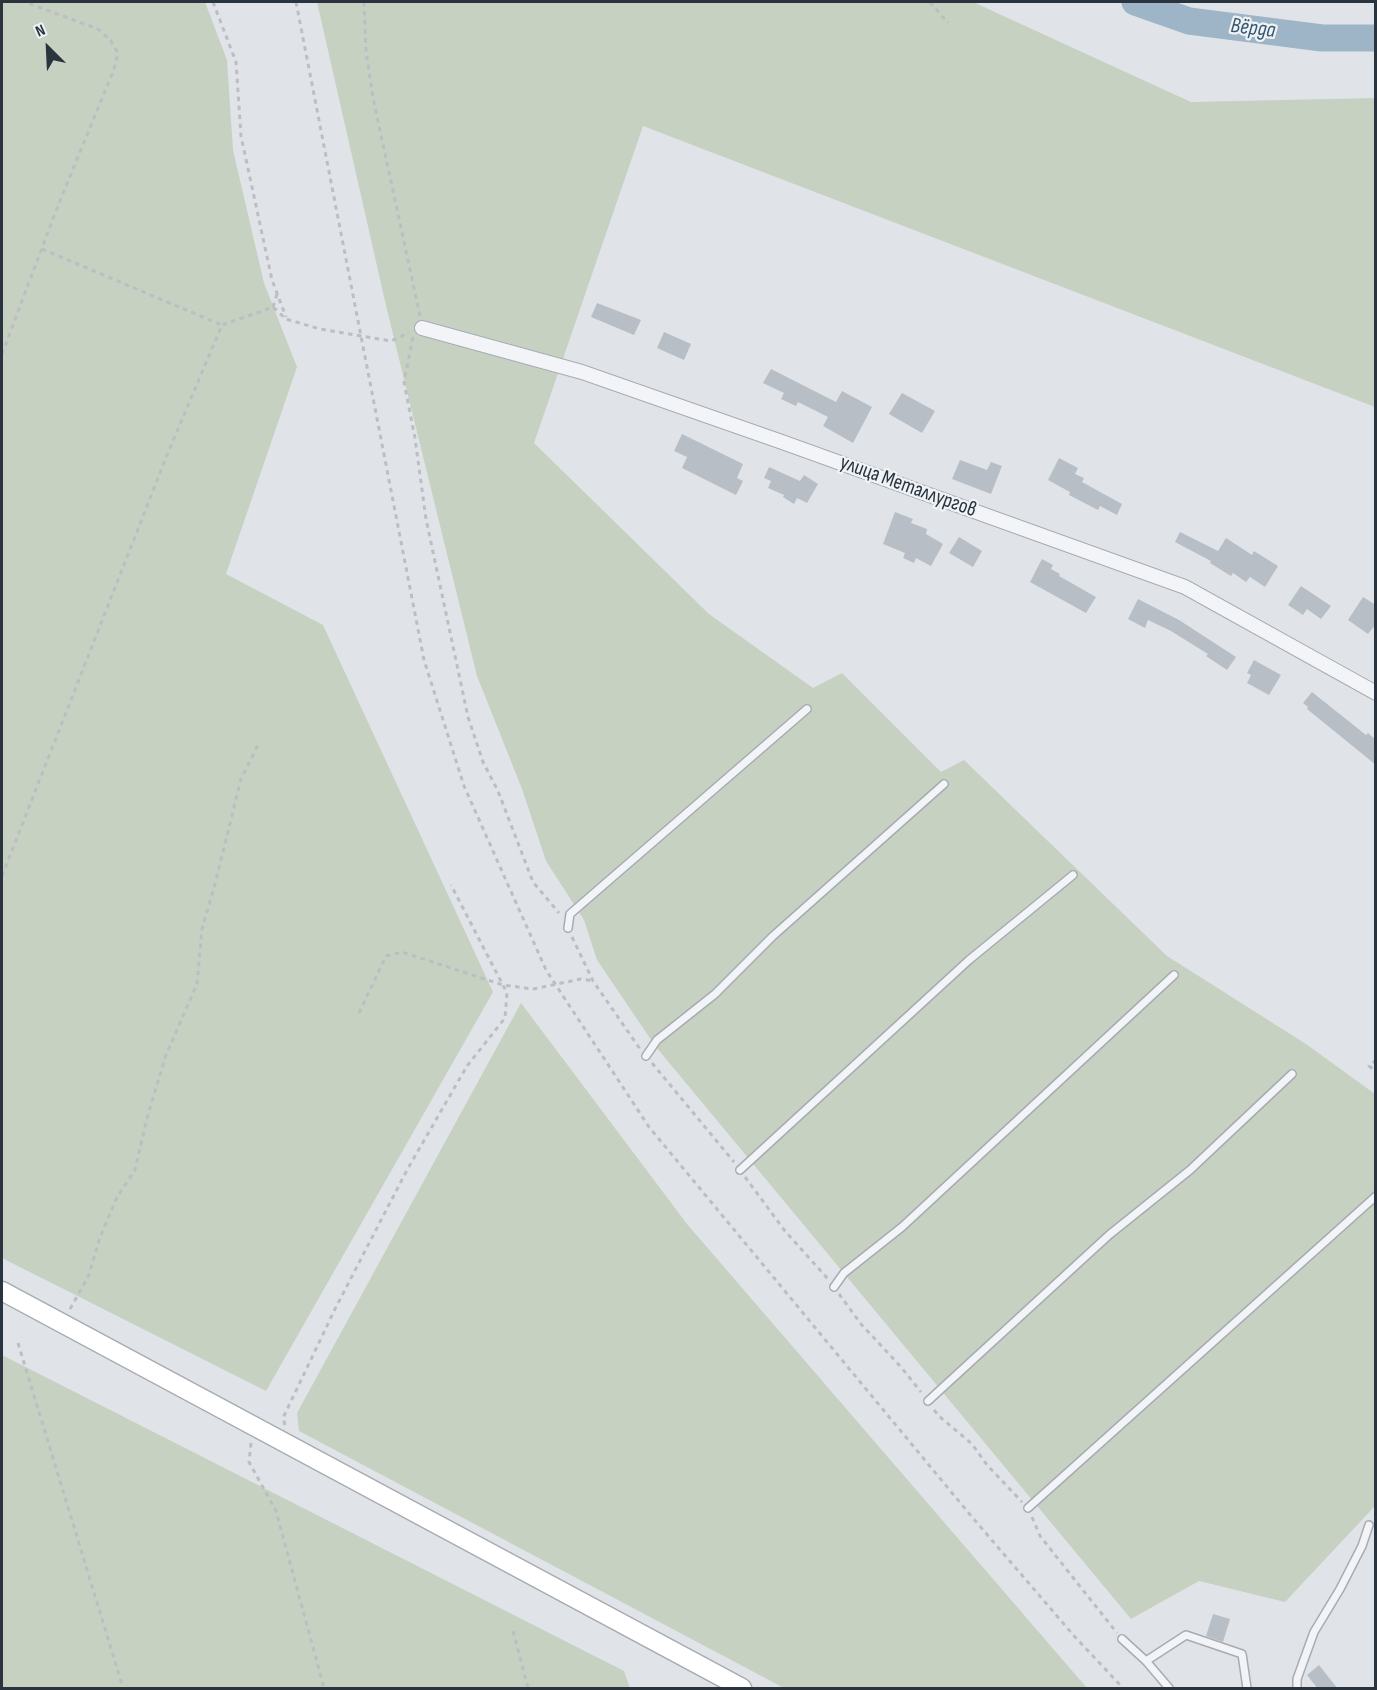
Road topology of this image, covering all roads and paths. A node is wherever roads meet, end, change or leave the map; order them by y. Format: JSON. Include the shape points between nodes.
{"nodes":[{"id":1,"x":25,"y":2,"type":"edge"},
{"id":2,"x":213,"y":2,"type":"edge"},
{"id":3,"x":930,"y":2,"type":"edge"},
{"id":4,"x":948,"y":23,"type":"dead end"},
{"id":5,"x":42,"y":249,"type":"junction"},
{"id":6,"x":278,"y":294,"type":"junction"},
{"id":7,"x":273,"y":307,"type":"junction"},
{"id":8,"x":286,"y":319,"type":"junction"},
{"id":9,"x":222,"y":325,"type":"junction"},
{"id":10,"x":422,"y":328,"type":"joint"},
{"id":11,"x":2,"y":354,"type":"edge"},
{"id":12,"x":1376,"y":693,"type":"edge"},
{"id":13,"x":807,"y":709,"type":"dead end"},
{"id":14,"x":258,"y":745,"type":"dead end"},
{"id":15,"x":944,"y":784,"type":"dead end"},
{"id":16,"x":1073,"y":875,"type":"dead end"},
{"id":17,"x":2,"y":876,"type":"edge"},
{"id":18,"x":451,"y":885,"type":"dead end"},
{"id":19,"x":568,"y":928,"type":"dead end"},
{"id":20,"x":1174,"y":975,"type":"dead end"},
{"id":21,"x":593,"y":981,"type":"dead end"},
{"id":22,"x":503,"y":985,"type":"junction"},
{"id":23,"x":359,"y":1013,"type":"dead end"},
{"id":24,"x":646,"y":1056,"type":"dead end"},
{"id":25,"x":1376,"y":1060,"type":"edge"},
{"id":26,"x":1376,"y":1071,"type":"edge"},
{"id":27,"x":1292,"y":1074,"type":"dead end"},
{"id":28,"x":740,"y":1170,"type":"dead end"},
{"id":29,"x":1376,"y":1196,"type":"edge"},
{"id":30,"x":834,"y":1287,"type":"dead end"},
{"id":31,"x":2,"y":1291,"type":"edge"},
{"id":32,"x":62,"y":1324,"type":"junction"},
{"id":33,"x":18,"y":1343,"type":"dead end"},
{"id":34,"x":928,"y":1401,"type":"dead end"},
{"id":35,"x":253,"y":1426,"type":"junction"},
{"id":36,"x":288,"y":1445,"type":"junction"},
{"id":37,"x":1028,"y":1508,"type":"dead end"},
{"id":38,"x":1369,"y":1525,"type":"dead end"},
{"id":39,"x":513,"y":1631,"type":"dead end"},
{"id":40,"x":1122,"y":1639,"type":"dead end"},
{"id":41,"x":1146,"y":1661,"type":"junction"},
{"id":42,"x":123,"y":1689,"type":"edge"},
{"id":43,"x":324,"y":1689,"type":"edge"},
{"id":44,"x":528,"y":1689,"type":"edge"},
{"id":45,"x":742,"y":1689,"type":"edge"},
{"id":46,"x":1170,"y":1689,"type":"edge"},
{"id":47,"x":1247,"y":1689,"type":"edge"},
{"id":48,"x":1297,"y":1689,"type":"edge"}],
"edges":[{"from":1,"to":5,"type":"path","via":[[98,29],[118,53]]},
{"from":2,"to":6,"type":"path","via":[[236,62],[241,136],[260,231]]},
{"from":3,"to":4,"type":"path"},
{"from":5,"to":9,"type":"path"},
{"from":5,"to":11,"type":"path"},
{"from":6,"to":7,"type":"path"},
{"from":6,"to":8,"type":"path"},
{"from":7,"to":8,"type":"path"},
{"from":7,"to":9,"type":"path"},
{"from":8,"to":10,"type":"path","via":[[320,329],[391,340]]},
{"from":9,"to":17,"type":"path","via":[[167,454]]},
{"from":10,"to":12,"type":"street","name":"улица Металлургов","via":[[593,376],[1185,586]]},
{"from":13,"to":19,"type":"lane","via":[[570,914]]},
{"from":14,"to":32,"type":"path","via":[[241,779],[202,930],[197,984],[166,1055],[135,1170],[117,1197],[89,1275]]},
{"from":15,"to":24,"type":"lane","via":[[773,936],[715,994],[657,1040]]},
{"from":16,"to":28,"type":"lane","via":[[969,960]]},
{"from":18,"to":22,"type":"path"},
{"from":20,"to":30,"type":"lane","via":[[902,1227],[844,1273]]},
{"from":21,"to":22,"type":"path","via":[[581,979],[533,989]]},
{"from":22,"to":23,"type":"path","via":[[402,952],[386,956]]},
{"from":22,"to":36,"type":"path","via":[[507,993],[505,1018],[467,1066],[407,1170],[283,1418]]},
{"from":25,"to":26,"type":"path","via":[[1369,1066]]},
{"from":27,"to":34,"type":"lane","via":[[1190,1170],[1109,1235]]},
{"from":29,"to":37,"type":"lane"},
{"from":31,"to":32,"type":"street"},
{"from":32,"to":35,"type":"street"},
{"from":33,"to":42,"type":"path"},
{"from":35,"to":36,"type":"street"},
{"from":35,"to":43,"type":"path","via":[[249,1462],[276,1511]]},
{"from":36,"to":45,"type":"street"},
{"from":38,"to":48,"type":"lane","via":[[1340,1589],[1314,1632]]},
{"from":39,"to":44,"type":"path"},
{"from":40,"to":41,"type":"lane"},
{"from":41,"to":46,"type":"lane"},
{"from":41,"to":47,"type":"lane","via":[[1186,1635],[1242,1654]]}]}
